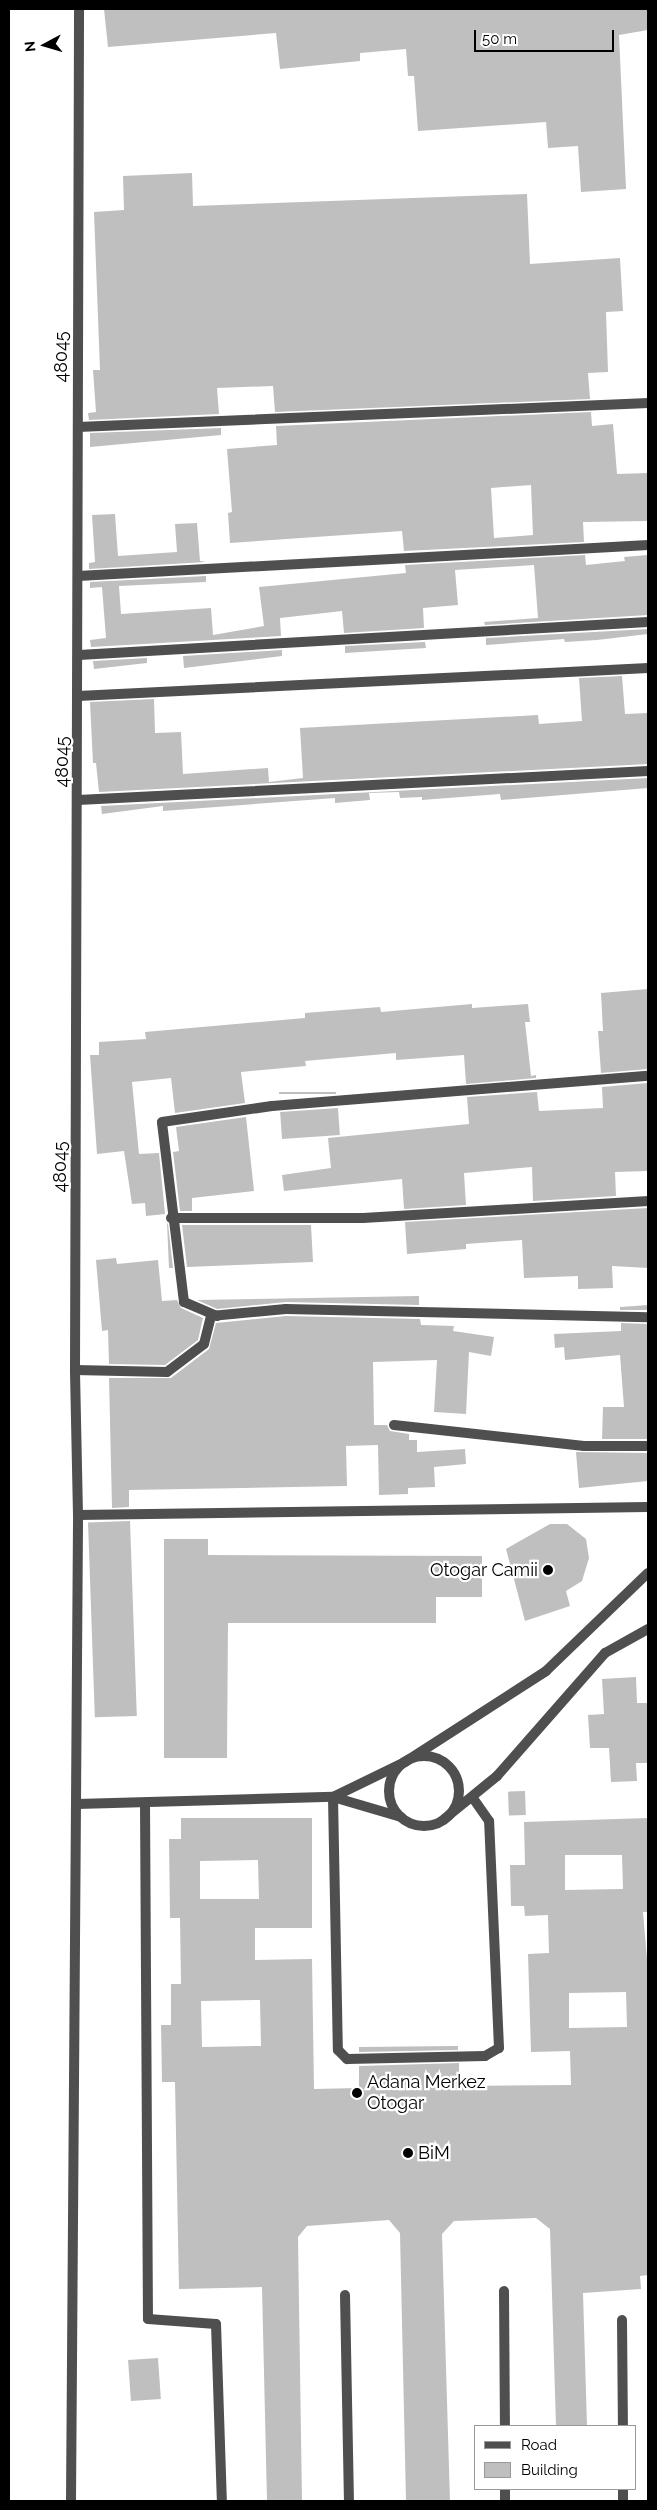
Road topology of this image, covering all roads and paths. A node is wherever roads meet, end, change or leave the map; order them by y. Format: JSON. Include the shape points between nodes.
{"nodes":[{"id":1,"x":79,"y":9,"type":"edge"},
{"id":2,"x":648,"y":403,"type":"edge"},
{"id":3,"x":78,"y":427,"type":"junction"},
{"id":4,"x":648,"y":545,"type":"edge"},
{"id":5,"x":78,"y":576,"type":"junction"},
{"id":6,"x":648,"y":622,"type":"edge"},
{"id":7,"x":78,"y":655,"type":"junction"},
{"id":8,"x":648,"y":668,"type":"edge"},
{"id":9,"x":78,"y":696,"type":"junction"},
{"id":10,"x":648,"y":770,"type":"edge"},
{"id":11,"x":78,"y":800,"type":"junction"},
{"id":12,"x":648,"y":1076,"type":"edge"},
{"id":13,"x":648,"y":1201,"type":"edge"},
{"id":14,"x":171,"y":1218,"type":"junction"},
{"id":15,"x":216,"y":1316,"type":"junction"},
{"id":16,"x":648,"y":1317,"type":"edge"},
{"id":17,"x":75,"y":1370,"type":"junction"},
{"id":18,"x":394,"y":1425,"type":"dead end"},
{"id":19,"x":648,"y":1446,"type":"edge"},
{"id":20,"x":648,"y":1507,"type":"edge"},
{"id":21,"x":78,"y":1515,"type":"junction"},
{"id":22,"x":648,"y":1573,"type":"edge"},
{"id":23,"x":648,"y":1630,"type":"edge"},
{"id":24,"x":405,"y":1762,"type":"junction"},
{"id":25,"x":333,"y":1796,"type":"junction"},
{"id":26,"x":472,"y":1797,"type":"junction"},
{"id":27,"x":145,"y":1802,"type":"junction"},
{"id":28,"x":76,"y":1804,"type":"junction"},
{"id":29,"x":401,"y":1817,"type":"junction"},
{"id":30,"x":443,"y":1820,"type":"junction"},
{"id":31,"x":504,"y":2291,"type":"dead end"},
{"id":32,"x":345,"y":2295,"type":"dead end"},
{"id":33,"x":622,"y":2320,"type":"dead end"},
{"id":34,"x":505,"y":2425,"type":"edge"},
{"id":35,"x":622,"y":2425,"type":"edge"},
{"id":36,"x":71,"y":2501,"type":"edge"},
{"id":37,"x":222,"y":2501,"type":"edge"},
{"id":38,"x":349,"y":2501,"type":"edge"}],
"edges":[{"from":1,"to":3,"type":"street","name":"48045"},
{"from":2,"to":3,"type":"street"},
{"from":3,"to":5,"type":"street","name":"48045"},
{"from":4,"to":5,"type":"street"},
{"from":5,"to":7,"type":"street","name":"48045"},
{"from":6,"to":7,"type":"street"},
{"from":7,"to":9,"type":"street","name":"48045"},
{"from":8,"to":9,"type":"street"},
{"from":9,"to":11,"type":"street","name":"48045"},
{"from":10,"to":11,"type":"street"},
{"from":11,"to":17,"type":"street","name":"48045"},
{"from":12,"to":14,"type":"street","via":[[272,1106],[162,1122]]},
{"from":13,"to":14,"type":"street","via":[[363,1218]]},
{"from":14,"to":15,"type":"street","via":[[184,1302]]},
{"from":15,"to":16,"type":"street","via":[[286,1309]]},
{"from":15,"to":17,"type":"street","via":[[211,1316],[204,1344],[167,1372]]},
{"from":17,"to":21,"type":"street","name":"48045"},
{"from":18,"to":19,"type":"street","via":[[584,1446]]},
{"from":20,"to":21,"type":"street"},
{"from":21,"to":28,"type":"street","name":"48045"},
{"from":22,"to":24,"type":"street","via":[[546,1671]]},
{"from":23,"to":26,"type":"street","via":[[605,1652],[497,1776]]},
{"from":24,"to":25,"type":"street"},
{"from":24,"to":29,"type":"street","via":[[397,1769],[389,1789],[390,1799]]},
{"from":24,"to":30,"type":"street","via":[[428,1756],[440,1760],[456,1778],[457,1801]]},
{"from":25,"to":26,"type":"street","via":[[338,2050],[347,2059],[485,2056],[498,2048],[489,1821]]},
{"from":25,"to":27,"type":"street"},
{"from":25,"to":29,"type":"street"},
{"from":26,"to":30,"type":"street"},
{"from":27,"to":28,"type":"street"},
{"from":27,"to":37,"type":"street","via":[[148,2319],[216,2324]]},
{"from":28,"to":36,"type":"street","name":"48045"},
{"from":29,"to":30,"type":"street","via":[[422,1826]]},
{"from":31,"to":34,"type":"street"},
{"from":32,"to":38,"type":"street"},
{"from":33,"to":35,"type":"street"}]}
